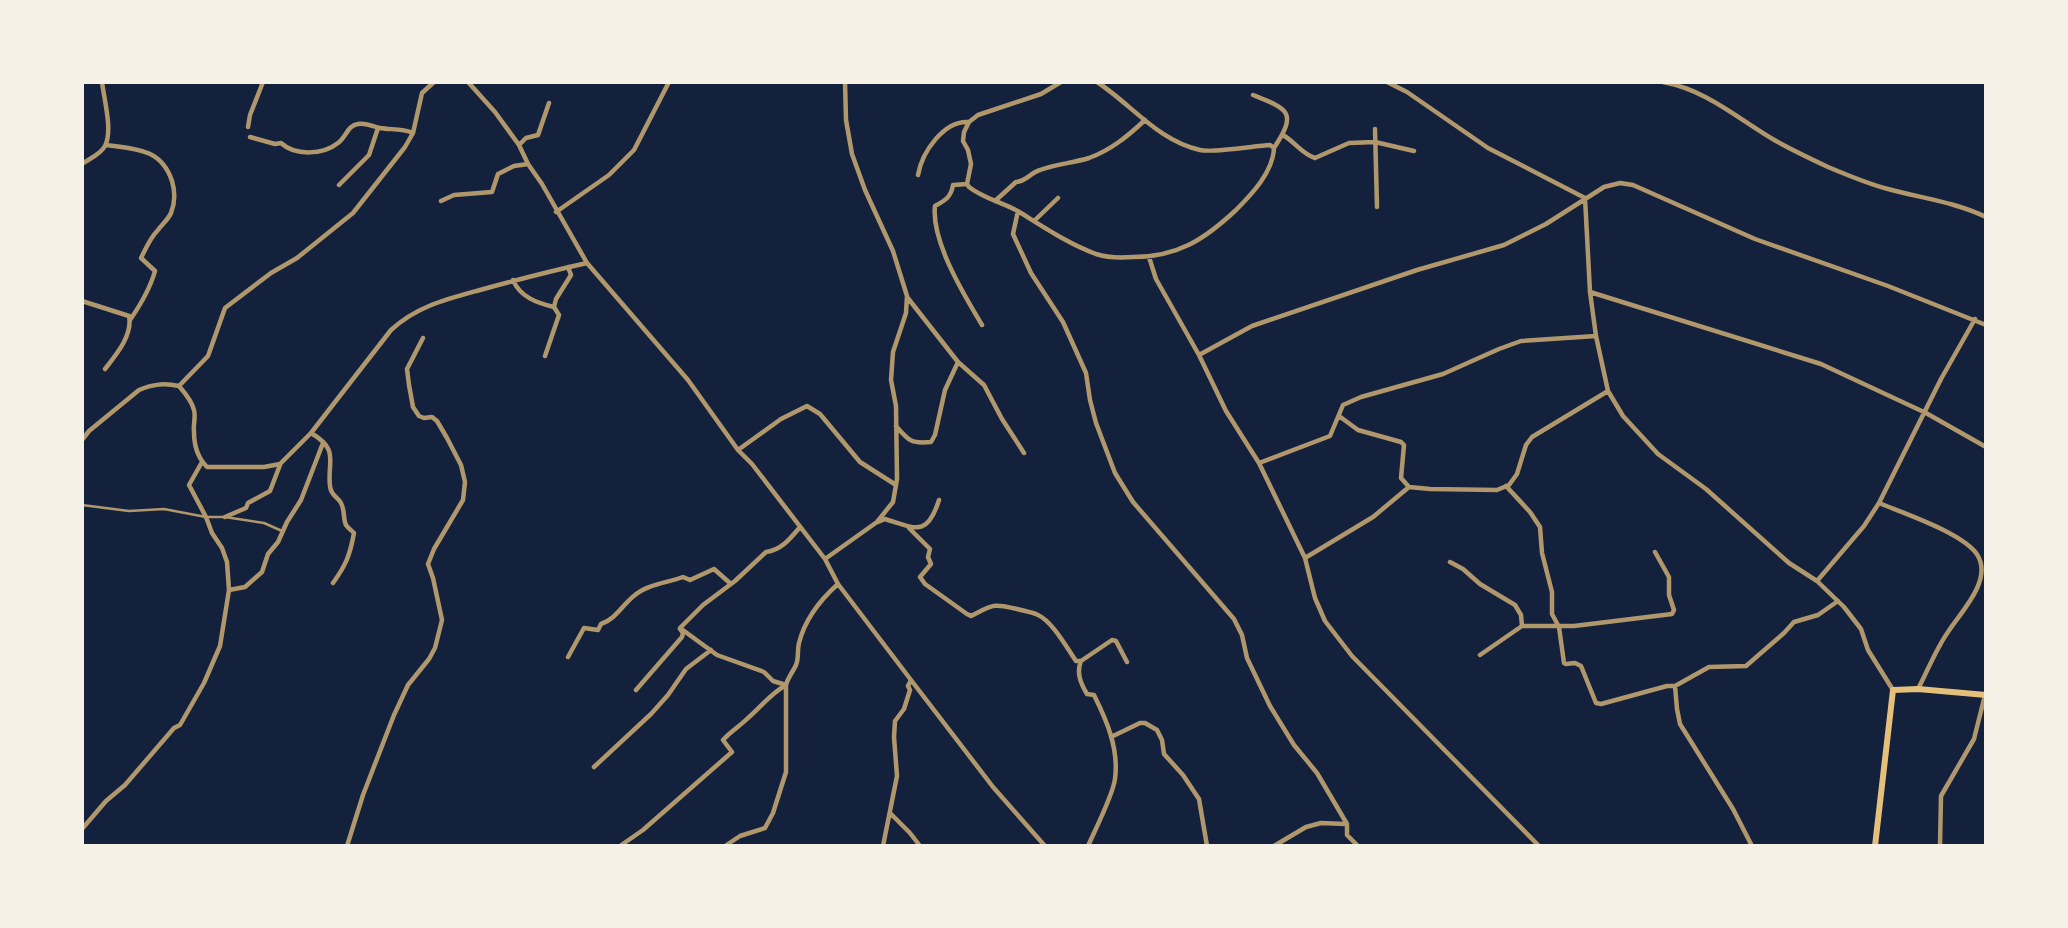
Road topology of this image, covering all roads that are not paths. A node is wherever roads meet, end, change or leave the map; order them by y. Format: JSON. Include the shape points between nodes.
{"nodes":[{"id":1,"x":102,"y":82,"type":"edge"},
{"id":2,"x":263,"y":82,"type":"edge"},
{"id":3,"x":434,"y":82,"type":"edge"},
{"id":4,"x":468,"y":82,"type":"edge"},
{"id":5,"x":669,"y":82,"type":"edge"},
{"id":6,"x":845,"y":82,"type":"edge"},
{"id":7,"x":1061,"y":82,"type":"edge"},
{"id":8,"x":1097,"y":82,"type":"edge"},
{"id":9,"x":1387,"y":82,"type":"edge"},
{"id":10,"x":1663,"y":82,"type":"edge"},
{"id":11,"x":1253,"y":95,"type":"dead end"},
{"id":12,"x":549,"y":103,"type":"dead end"},
{"id":13,"x":1144,"y":120,"type":"junction"},
{"id":14,"x":969,"y":122,"type":"junction"},
{"id":15,"x":248,"y":127,"type":"dead end"},
{"id":16,"x":378,"y":128,"type":"junction"},
{"id":17,"x":1375,"y":129,"type":"dead end"},
{"id":18,"x":412,"y":133,"type":"junction"},
{"id":19,"x":1283,"y":135,"type":"junction"},
{"id":20,"x":250,"y":137,"type":"dead end"},
{"id":21,"x":1376,"y":142,"type":"junction"},
{"id":22,"x":106,"y":145,"type":"junction"},
{"id":23,"x":519,"y":145,"type":"junction"},
{"id":24,"x":1274,"y":148,"type":"junction"},
{"id":25,"x":1414,"y":151,"type":"dead end"},
{"id":26,"x":82,"y":164,"type":"edge"},
{"id":27,"x":528,"y":164,"type":"junction"},
{"id":28,"x":918,"y":175,"type":"dead end"},
{"id":29,"x":967,"y":184,"type":"junction"},
{"id":30,"x":339,"y":185,"type":"dead end"},
{"id":31,"x":1058,"y":198,"type":"dead end"},
{"id":32,"x":1585,"y":198,"type":"junction"},
{"id":33,"x":441,"y":201,"type":"dead end"},
{"id":34,"x":995,"y":201,"type":"junction"},
{"id":35,"x":1377,"y":207,"type":"dead end"},
{"id":36,"x":1018,"y":211,"type":"junction"},
{"id":37,"x":556,"y":212,"type":"junction"},
{"id":38,"x":1986,"y":217,"type":"edge"},
{"id":39,"x":1034,"y":221,"type":"junction"},
{"id":40,"x":1149,"y":257,"type":"junction"},
{"id":41,"x":587,"y":263,"type":"junction"},
{"id":42,"x":568,"y":267,"type":"junction"},
{"id":43,"x":513,"y":279,"type":"junction"},
{"id":44,"x":1590,"y":292,"type":"junction"},
{"id":45,"x":907,"y":296,"type":"junction"},
{"id":46,"x":82,"y":301,"type":"edge"},
{"id":47,"x":554,"y":307,"type":"junction"},
{"id":48,"x":1975,"y":319,"type":"junction"},
{"id":49,"x":130,"y":320,"type":"junction"},
{"id":50,"x":982,"y":325,"type":"dead end"},
{"id":51,"x":1986,"y":325,"type":"edge"},
{"id":52,"x":1595,"y":337,"type":"junction"},
{"id":53,"x":424,"y":338,"type":"dead end"},
{"id":54,"x":1199,"y":355,"type":"junction"},
{"id":55,"x":545,"y":356,"type":"dead end"},
{"id":56,"x":958,"y":362,"type":"junction"},
{"id":57,"x":105,"y":369,"type":"dead end"},
{"id":58,"x":179,"y":386,"type":"junction"},
{"id":59,"x":1608,"y":391,"type":"junction"},
{"id":60,"x":1926,"y":412,"type":"junction"},
{"id":61,"x":1339,"y":416,"type":"junction"},
{"id":62,"x":895,"y":426,"type":"junction"},
{"id":63,"x":311,"y":433,"type":"junction"},
{"id":64,"x":82,"y":440,"type":"edge"},
{"id":65,"x":323,"y":443,"type":"junction"},
{"id":66,"x":1986,"y":447,"type":"edge"},
{"id":67,"x":738,"y":450,"type":"junction"},
{"id":68,"x":1024,"y":453,"type":"dead end"},
{"id":69,"x":202,"y":462,"type":"junction"},
{"id":70,"x":1259,"y":463,"type":"junction"},
{"id":71,"x":280,"y":464,"type":"junction"},
{"id":72,"x":895,"y":485,"type":"junction"},
{"id":73,"x":1506,"y":486,"type":"junction"},
{"id":74,"x":1409,"y":487,"type":"junction"},
{"id":75,"x":939,"y":500,"type":"dead end"},
{"id":76,"x":1880,"y":503,"type":"junction"},
{"id":77,"x":82,"y":505,"type":"edge"},
{"id":78,"x":206,"y":517,"type":"junction"},
{"id":79,"x":225,"y":517,"type":"junction"},
{"id":80,"x":877,"y":522,"type":"junction"},
{"id":81,"x":800,"y":527,"type":"junction"},
{"id":82,"x":909,"y":528,"type":"junction"},
{"id":83,"x":282,"y":531,"type":"junction"},
{"id":84,"x":1986,"y":550,"type":"edge"},
{"id":85,"x":1655,"y":552,"type":"dead end"},
{"id":86,"x":1978,"y":556,"type":"junction"},
{"id":87,"x":1305,"y":558,"type":"junction"},
{"id":88,"x":825,"y":559,"type":"junction"},
{"id":89,"x":1450,"y":562,"type":"dead end"},
{"id":90,"x":1817,"y":582,"type":"junction"},
{"id":91,"x":333,"y":583,"type":"dead end"},
{"id":92,"x":731,"y":584,"type":"junction"},
{"id":93,"x":838,"y":584,"type":"junction"},
{"id":94,"x":229,"y":590,"type":"junction"},
{"id":95,"x":1838,"y":601,"type":"junction"},
{"id":96,"x":1522,"y":626,"type":"junction"},
{"id":97,"x":1559,"y":627,"type":"junction"},
{"id":98,"x":680,"y":628,"type":"junction"},
{"id":99,"x":710,"y":649,"type":"junction"},
{"id":100,"x":1480,"y":655,"type":"dead end"},
{"id":101,"x":568,"y":657,"type":"dead end"},
{"id":102,"x":1081,"y":661,"type":"junction"},
{"id":103,"x":1127,"y":662,"type":"dead end"},
{"id":104,"x":911,"y":680,"type":"junction"},
{"id":105,"x":786,"y":685,"type":"junction"},
{"id":106,"x":1675,"y":686,"type":"junction"},
{"id":107,"x":1918,"y":689,"type":"junction"},
{"id":108,"x":636,"y":690,"type":"dead end"},
{"id":109,"x":1894,"y":691,"type":"junction"},
{"id":110,"x":1986,"y":695,"type":"edge"},
{"id":111,"x":1111,"y":737,"type":"junction"},
{"id":112,"x":594,"y":767,"type":"dead end"},
{"id":113,"x":891,"y":814,"type":"junction"},
{"id":114,"x":1347,"y":824,"type":"junction"},
{"id":115,"x":82,"y":829,"type":"edge"},
{"id":116,"x":348,"y":846,"type":"edge"},
{"id":117,"x":620,"y":846,"type":"edge"},
{"id":118,"x":724,"y":846,"type":"edge"},
{"id":119,"x":883,"y":846,"type":"edge"},
{"id":120,"x":920,"y":846,"type":"edge"},
{"id":121,"x":1045,"y":846,"type":"edge"},
{"id":122,"x":1088,"y":846,"type":"edge"},
{"id":123,"x":1207,"y":846,"type":"edge"},
{"id":124,"x":1274,"y":846,"type":"edge"},
{"id":125,"x":1358,"y":846,"type":"edge"},
{"id":126,"x":1539,"y":846,"type":"edge"},
{"id":127,"x":1752,"y":846,"type":"edge"},
{"id":128,"x":1875,"y":846,"type":"edge"},
{"id":129,"x":1940,"y":846,"type":"edge"}],
"edges":[{"from":1,"to":22,"type":"street"},
{"from":2,"to":15,"type":"street"},
{"from":3,"to":18,"type":"street","via":[[422,93]]},
{"from":4,"to":23,"type":"street"},
{"from":5,"to":37,"type":"street","via":[[634,150],[608,176]]},
{"from":6,"to":45,"type":"street","via":[[852,154]]},
{"from":7,"to":14,"type":"street"},
{"from":8,"to":13,"type":"street"},
{"from":9,"to":32,"type":"street","via":[[1488,148]]},
{"from":10,"to":38,"type":"street","via":[[1715,101],[1776,141],[1828,167]]},
{"from":11,"to":19,"type":"street","via":[[1285,111]]},
{"from":12,"to":23,"type":"street","via":[[538,135]]},
{"from":13,"to":24,"type":"street","via":[[1172,140],[1202,151]]},
{"from":13,"to":34,"type":"street","via":[[1105,151],[1036,171]]},
{"from":14,"to":28,"type":"street","via":[[958,122],[938,137]]},
{"from":14,"to":29,"type":"street","via":[[963,141],[971,164]]},
{"from":16,"to":18,"type":"street"},
{"from":16,"to":20,"type":"street","via":[[357,124],[338,143],[312,152],[295,152],[281,143]]},
{"from":16,"to":30,"type":"street","via":[[369,155]]},
{"from":17,"to":21,"type":"street"},
{"from":18,"to":58,"type":"street","via":[[353,212],[225,308],[208,356]]},
{"from":19,"to":21,"type":"street","via":[[1315,158],[1349,142]]},
{"from":19,"to":24,"type":"street"},
{"from":21,"to":25,"type":"street"},
{"from":21,"to":35,"type":"street"},
{"from":22,"to":26,"type":"street"},
{"from":22,"to":49,"type":"street","via":[[141,150],[162,160],[175,189],[172,211],[141,258],[155,271],[143,303]]},
{"from":23,"to":27,"type":"street"},
{"from":24,"to":40,"type":"street","via":[[1255,191],[1229,216],[1183,248]]},
{"from":27,"to":33,"type":"street","via":[[498,174],[492,192],[454,195]]},
{"from":27,"to":37,"type":"street"},
{"from":29,"to":34,"type":"street"},
{"from":29,"to":50,"type":"street","via":[[953,185],[947,200],[934,206],[933,217],[952,272]]},
{"from":31,"to":39,"type":"street"},
{"from":32,"to":44,"type":"street"},
{"from":32,"to":48,"type":"street","via":[[1604,187],[1633,185],[1755,239]]},
{"from":32,"to":54,"type":"street","via":[[1504,245],[1252,326]]},
{"from":34,"to":36,"type":"street"},
{"from":36,"to":39,"type":"street"},
{"from":36,"to":114,"type":"street","via":[[1013,234],[1086,373],[1096,423],[1115,472],[1133,502],[1234,619],[1270,706]]},
{"from":37,"to":41,"type":"street"},
{"from":39,"to":40,"type":"street","via":[[1105,257]]},
{"from":40,"to":54,"type":"street","via":[[1156,279]]},
{"from":41,"to":42,"type":"street"},
{"from":41,"to":67,"type":"street","via":[[688,380]]},
{"from":42,"to":43,"type":"street"},
{"from":42,"to":47,"type":"street","via":[[571,275]]},
{"from":43,"to":47,"type":"street","via":[[524,295]]},
{"from":43,"to":63,"type":"street","via":[[427,305],[402,320]]},
{"from":44,"to":52,"type":"street"},
{"from":44,"to":60,"type":"street","via":[[1821,364]]},
{"from":45,"to":56,"type":"street"},
{"from":45,"to":62,"type":"street","via":[[893,352]]},
{"from":46,"to":49,"type":"street"},
{"from":47,"to":55,"type":"street","via":[[559,315]]},
{"from":48,"to":51,"type":"street"},
{"from":48,"to":60,"type":"street"},
{"from":49,"to":57,"type":"street","via":[[128,333]]},
{"from":52,"to":59,"type":"street"},
{"from":52,"to":61,"type":"street","via":[[1521,341],[1443,374],[1361,397],[1343,405]]},
{"from":53,"to":116,"type":"street","via":[[407,369],[413,407],[419,416],[437,421],[447,438],[465,481],[463,499],[428,564],[442,620],[435,648],[408,685],[394,715]]},
{"from":54,"to":70,"type":"street","via":[[1226,411]]},
{"from":56,"to":62,"type":"street","via":[[931,442],[908,441]]},
{"from":56,"to":68,"type":"street","via":[[984,385]]},
{"from":58,"to":64,"type":"street","via":[[160,384],[139,390]]},
{"from":58,"to":69,"type":"street","via":[[193,405],[193,434]]},
{"from":59,"to":73,"type":"street","via":[[1532,438],[1517,474]]},
{"from":59,"to":90,"type":"street","via":[[1623,416],[1658,454]]},
{"from":60,"to":66,"type":"street"},
{"from":60,"to":76,"type":"street"},
{"from":61,"to":70,"type":"street","via":[[1330,436]]},
{"from":61,"to":74,"type":"street","via":[[1358,430],[1404,445],[1401,478]]},
{"from":62,"to":72,"type":"street"},
{"from":63,"to":65,"type":"street"},
{"from":63,"to":71,"type":"street"},
{"from":65,"to":83,"type":"street","via":[[301,500]]},
{"from":65,"to":91,"type":"street","via":[[332,456],[332,496],[342,504],[346,524],[354,533],[345,568]]},
{"from":67,"to":72,"type":"street","via":[[807,406],[820,414],[860,462]]},
{"from":67,"to":81,"type":"street"},
{"from":69,"to":71,"type":"street","via":[[207,467]]},
{"from":69,"to":78,"type":"street","via":[[189,485]]},
{"from":70,"to":87,"type":"street"},
{"from":71,"to":79,"type":"street","via":[[270,491]]},
{"from":72,"to":80,"type":"street","via":[[893,502]]},
{"from":73,"to":74,"type":"street","via":[[1497,490]]},
{"from":73,"to":97,"type":"street","via":[[1540,527],[1552,614]]},
{"from":74,"to":87,"type":"street","via":[[1373,517]]},
{"from":75,"to":82,"type":"street","via":[[922,527]]},
{"from":76,"to":86,"type":"street","via":[[1959,538]]},
{"from":76,"to":90,"type":"street"},
{"from":77,"to":78,"type":"lane","via":[[129,511],[164,509]]},
{"from":78,"to":79,"type":"lane"},
{"from":78,"to":94,"type":"street","via":[[227,562]]},
{"from":79,"to":83,"type":"lane"},
{"from":80,"to":82,"type":"street","via":[[885,519]]},
{"from":80,"to":88,"type":"street"},
{"from":81,"to":88,"type":"street"},
{"from":81,"to":92,"type":"street"},
{"from":82,"to":102,"type":"street","via":[[930,549],[931,564],[919,577],[925,584],[971,616],[1000,604],[1036,613],[1076,661]]},
{"from":83,"to":94,"type":"street","via":[[262,572],[245,587]]},
{"from":84,"to":86,"type":"street"},
{"from":85,"to":97,"type":"street","via":[[1669,577],[1672,614]]},
{"from":86,"to":107,"type":"street","via":[[1981,565],[1972,599],[1947,633]]},
{"from":87,"to":126,"type":"street","via":[[1325,621],[1352,656]]},
{"from":88,"to":93,"type":"street"},
{"from":89,"to":96,"type":"street","via":[[1515,605]]},
{"from":90,"to":95,"type":"street"},
{"from":92,"to":98,"type":"street"},
{"from":92,"to":101,"type":"street","via":[[714,569],[690,580],[683,577],[649,587],[635,594],[598,630],[584,628]]},
{"from":93,"to":104,"type":"street"},
{"from":93,"to":105,"type":"street","via":[[813,610]]},
{"from":94,"to":115,"type":"street","via":[[220,646],[180,725]]},
{"from":95,"to":106,"type":"street","via":[[1818,615],[1794,622],[1746,666],[1709,667]]},
{"from":95,"to":109,"type":"street","via":[[1861,629],[1868,650]]},
{"from":96,"to":97,"type":"street"},
{"from":96,"to":100,"type":"street"},
{"from":97,"to":106,"type":"street","via":[[1564,663],[1581,666],[1596,703]]},
{"from":98,"to":99,"type":"street"},
{"from":98,"to":108,"type":"street","via":[[682,637]]},
{"from":99,"to":105,"type":"street"},
{"from":99,"to":112,"type":"street"},
{"from":102,"to":103,"type":"street","via":[[1112,640]]},
{"from":102,"to":111,"type":"street","via":[[1078,668],[1083,687],[1094,695]]},
{"from":104,"to":113,"type":"street","via":[[908,699],[894,727],[897,776]]},
{"from":104,"to":121,"type":"street"},
{"from":105,"to":117,"type":"street","via":[[730,731],[723,740],[732,752],[715,769]]},
{"from":105,"to":118,"type":"street","via":[[786,772],[773,813],[765,828]]},
{"from":106,"to":127,"type":"street","via":[[1680,724]]},
{"from":107,"to":109,"type":"main road"},
{"from":107,"to":110,"type":"main road"},
{"from":109,"to":128,"type":"main road"},
{"from":110,"to":129,"type":"street","via":[[1974,739],[1941,796]]},
{"from":111,"to":122,"type":"street","via":[[1115,781]]},
{"from":111,"to":123,"type":"street","via":[[1140,723],[1157,730],[1164,754],[1199,799]]},
{"from":113,"to":119,"type":"street"},
{"from":113,"to":120,"type":"street"},
{"from":114,"to":124,"type":"street","via":[[1306,827]]},
{"from":114,"to":125,"type":"street","via":[[1347,835]]}]}
